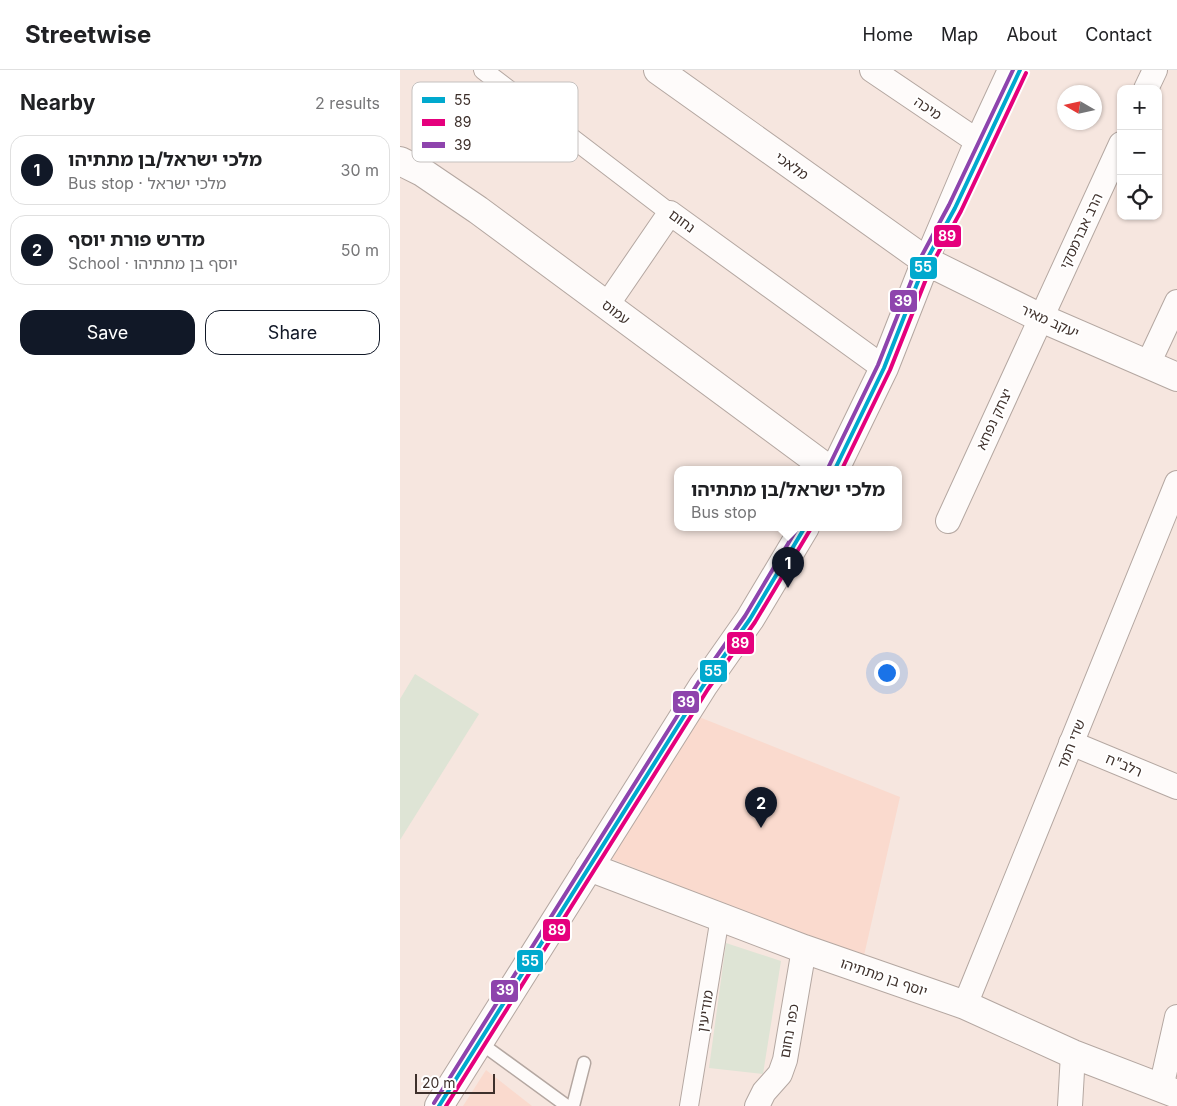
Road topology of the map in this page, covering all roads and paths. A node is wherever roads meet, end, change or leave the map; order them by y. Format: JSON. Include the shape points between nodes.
{"nodes":[{"id":1,"x":483,"y":70,"type":"edge"},
{"id":2,"x":658,"y":70,"type":"edge"},
{"id":3,"x":872,"y":70,"type":"edge"},
{"id":4,"x":1010,"y":70,"type":"edge"},
{"id":5,"x":1020,"y":70,"type":"edge"},
{"id":6,"x":1155,"y":70,"type":"edge"},
{"id":7,"x":499,"y":82,"type":"edge"},
{"id":8,"x":1148,"y":85,"type":"edge"},
{"id":9,"x":578,"y":143,"type":"edge"},
{"id":10,"x":980,"y":144,"type":"junction"},
{"id":11,"x":1117,"y":153,"type":"edge"},
{"id":12,"x":400,"y":161,"type":"edge"},
{"id":13,"x":670,"y":213,"type":"junction"},
{"id":14,"x":926,"y":261,"type":"junction"},
{"id":15,"x":1177,"y":302,"type":"edge"},
{"id":16,"x":607,"y":305,"type":"junction"},
{"id":17,"x":1041,"y":318,"type":"junction"},
{"id":18,"x":1148,"y":364,"type":"junction"},
{"id":19,"x":884,"y":368,"type":"junction"},
{"id":20,"x":1177,"y":376,"type":"edge"},
{"id":21,"x":824,"y":466,"type":"edge"},
{"id":22,"x":836,"y":466,"type":"edge"},
{"id":23,"x":1177,"y":483,"type":"edge"},
{"id":24,"x":948,"y":521,"type":"dead end"},
{"id":25,"x":803,"y":531,"type":"edge"},
{"id":26,"x":1071,"y":743,"type":"junction"},
{"id":27,"x":1177,"y":787,"type":"edge"},
{"id":28,"x":589,"y":868,"type":"junction"},
{"id":29,"x":720,"y":917,"type":"junction"},
{"id":30,"x":804,"y":949,"type":"junction"},
{"id":31,"x":965,"y":1005,"type":"junction"},
{"id":32,"x":1177,"y":1017,"type":"edge"},
{"id":33,"x":480,"y":1042,"type":"junction"},
{"id":34,"x":1073,"y":1054,"type":"junction"},
{"id":35,"x":584,"y":1063,"type":"dead end"},
{"id":36,"x":1169,"y":1091,"type":"edge"},
{"id":37,"x":439,"y":1106,"type":"edge"},
{"id":38,"x":567,"y":1106,"type":"edge"},
{"id":39,"x":572,"y":1106,"type":"edge"},
{"id":40,"x":689,"y":1106,"type":"edge"},
{"id":41,"x":757,"y":1106,"type":"edge"},
{"id":42,"x":1070,"y":1106,"type":"edge"}],
"edges":[{"from":1,"to":7,"type":"street","name":"נחום"},
{"from":2,"to":14,"type":"street","name":"מלאכי"},
{"from":3,"to":10,"type":"street","name":"מיכה"},
{"from":4,"to":10,"type":"street"},
{"from":5,"to":10,"type":"lane"},
{"from":6,"to":8,"type":"street"},
{"from":9,"to":13,"type":"street","name":"נחום"},
{"from":10,"to":14,"type":"street"},
{"from":11,"to":17,"type":"street","name":"הרב אברמסקי"},
{"from":12,"to":16,"type":"street","name":"עמוס","via":[[478,210]]},
{"from":13,"to":16,"type":"street"},
{"from":13,"to":19,"type":"street","name":"נחום"},
{"from":14,"to":17,"type":"street","name":"יעקב מאיר"},
{"from":14,"to":19,"type":"street"},
{"from":15,"to":18,"type":"street"},
{"from":16,"to":21,"type":"street","name":"עמוס"},
{"from":17,"to":18,"type":"street","name":"יעקב מאיר"},
{"from":17,"to":24,"type":"street","name":"יצחק נפחא"},
{"from":18,"to":20,"type":"street","name":"יעקב מאיר"},
{"from":19,"to":22,"type":"street"},
{"from":23,"to":26,"type":"street","name":"שדי חמד"},
{"from":25,"to":28,"type":"street","via":[[750,619],[703,686]]},
{"from":26,"to":27,"type":"street","name":"רלב\"ח"},
{"from":26,"to":31,"type":"street","name":"שדי חמד"},
{"from":28,"to":29,"type":"street","name":"יוסף בן מתתיהו"},
{"from":28,"to":33,"type":"street"},
{"from":29,"to":30,"type":"street","name":"יוסף בן מתתיהו"},
{"from":29,"to":40,"type":"street","name":"מודיעין"},
{"from":30,"to":31,"type":"street","name":"יוסף בן מתתיהו"},
{"from":30,"to":41,"type":"street","name":"כפר נחום","via":[[785,1060],[780,1074]]},
{"from":31,"to":34,"type":"street","name":"יוסף בן מתתיהו"},
{"from":32,"to":36,"type":"street"},
{"from":33,"to":37,"type":"street"},
{"from":33,"to":38,"type":"lane"},
{"from":34,"to":36,"type":"street","name":"יוסף בן מתתיהו"},
{"from":34,"to":42,"type":"street"},
{"from":35,"to":39,"type":"lane"}]}
